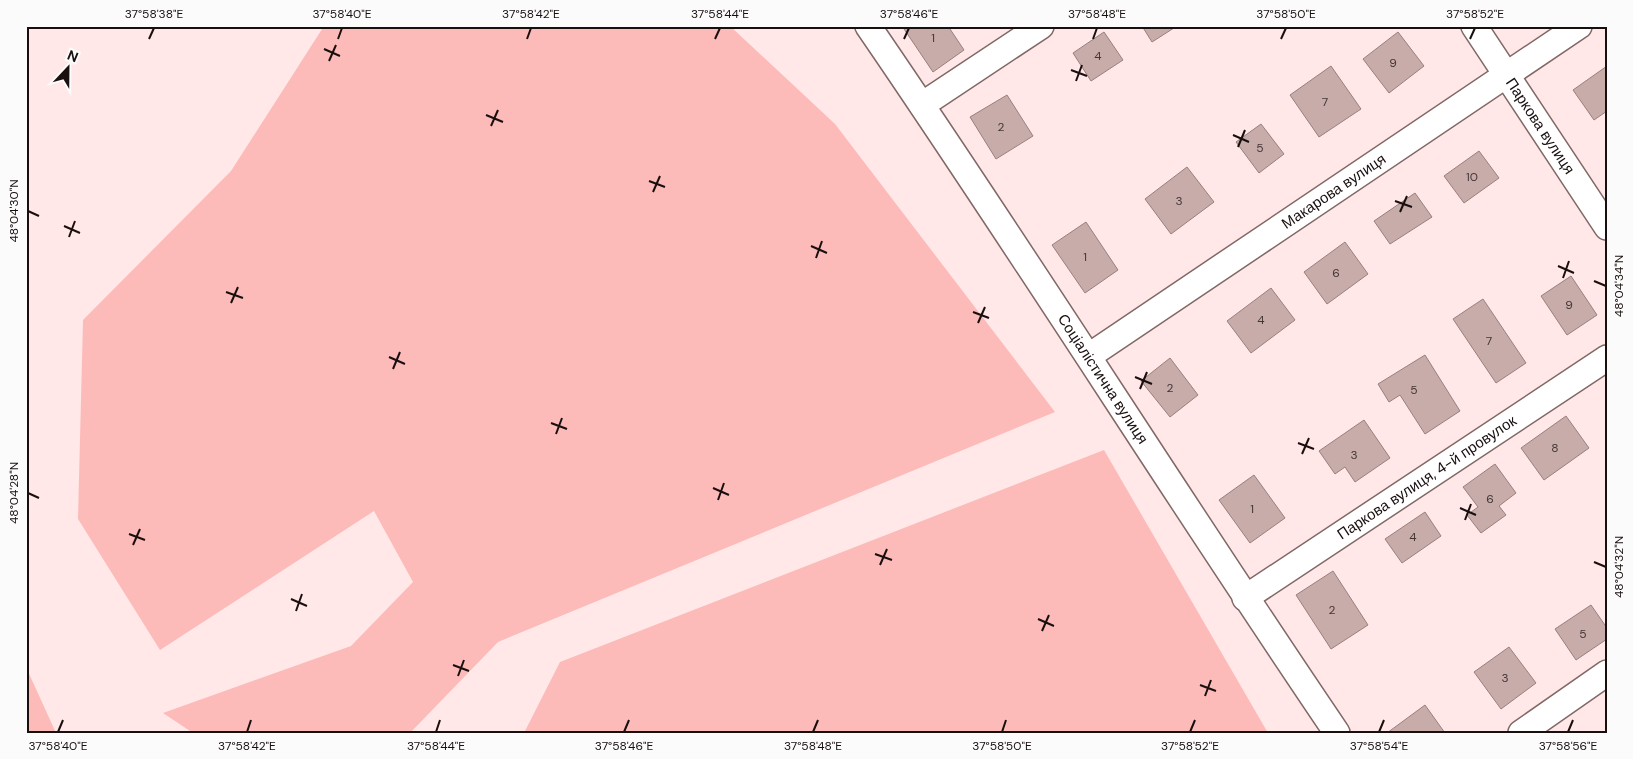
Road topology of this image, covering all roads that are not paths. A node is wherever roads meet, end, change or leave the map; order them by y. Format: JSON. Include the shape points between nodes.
{"nodes":[{"id":1,"x":868,"y":26,"type":"edge"},
{"id":2,"x":1041,"y":26,"type":"edge"},
{"id":3,"x":1474,"y":26,"type":"edge"},
{"id":4,"x":1579,"y":26,"type":"edge"},
{"id":5,"x":1506,"y":76,"type":"junction"},
{"id":6,"x":922,"y":105,"type":"junction"},
{"id":7,"x":1607,"y":226,"type":"edge"},
{"id":8,"x":1089,"y":356,"type":"junction"},
{"id":9,"x":1607,"y":358,"type":"edge"},
{"id":10,"x":1245,"y":598,"type":"junction"},
{"id":11,"x":1607,"y":673,"type":"edge"},
{"id":12,"x":1337,"y":733,"type":"edge"},
{"id":13,"x":1521,"y":733,"type":"edge"}],
"edges":[{"from":1,"to":6,"type":"street","name":"Соціалістична вулиця"},
{"from":2,"to":6,"type":"street"},
{"from":3,"to":5,"type":"street","name":"Паркова вулиця"},
{"from":4,"to":5,"type":"street","name":"Макарова вулиця"},
{"from":5,"to":7,"type":"street","name":"Паркова вулиця"},
{"from":5,"to":8,"type":"street","name":"Макарова вулиця"},
{"from":6,"to":8,"type":"street","name":"Соціалістична вулиця"},
{"from":8,"to":10,"type":"street","name":"Соціалістична вулиця"},
{"from":9,"to":10,"type":"street","name":"Паркова вулиця, 4-й провулок"},
{"from":10,"to":12,"type":"street","name":"Соціалістична вулиця"},
{"from":11,"to":13,"type":"street"}]}
